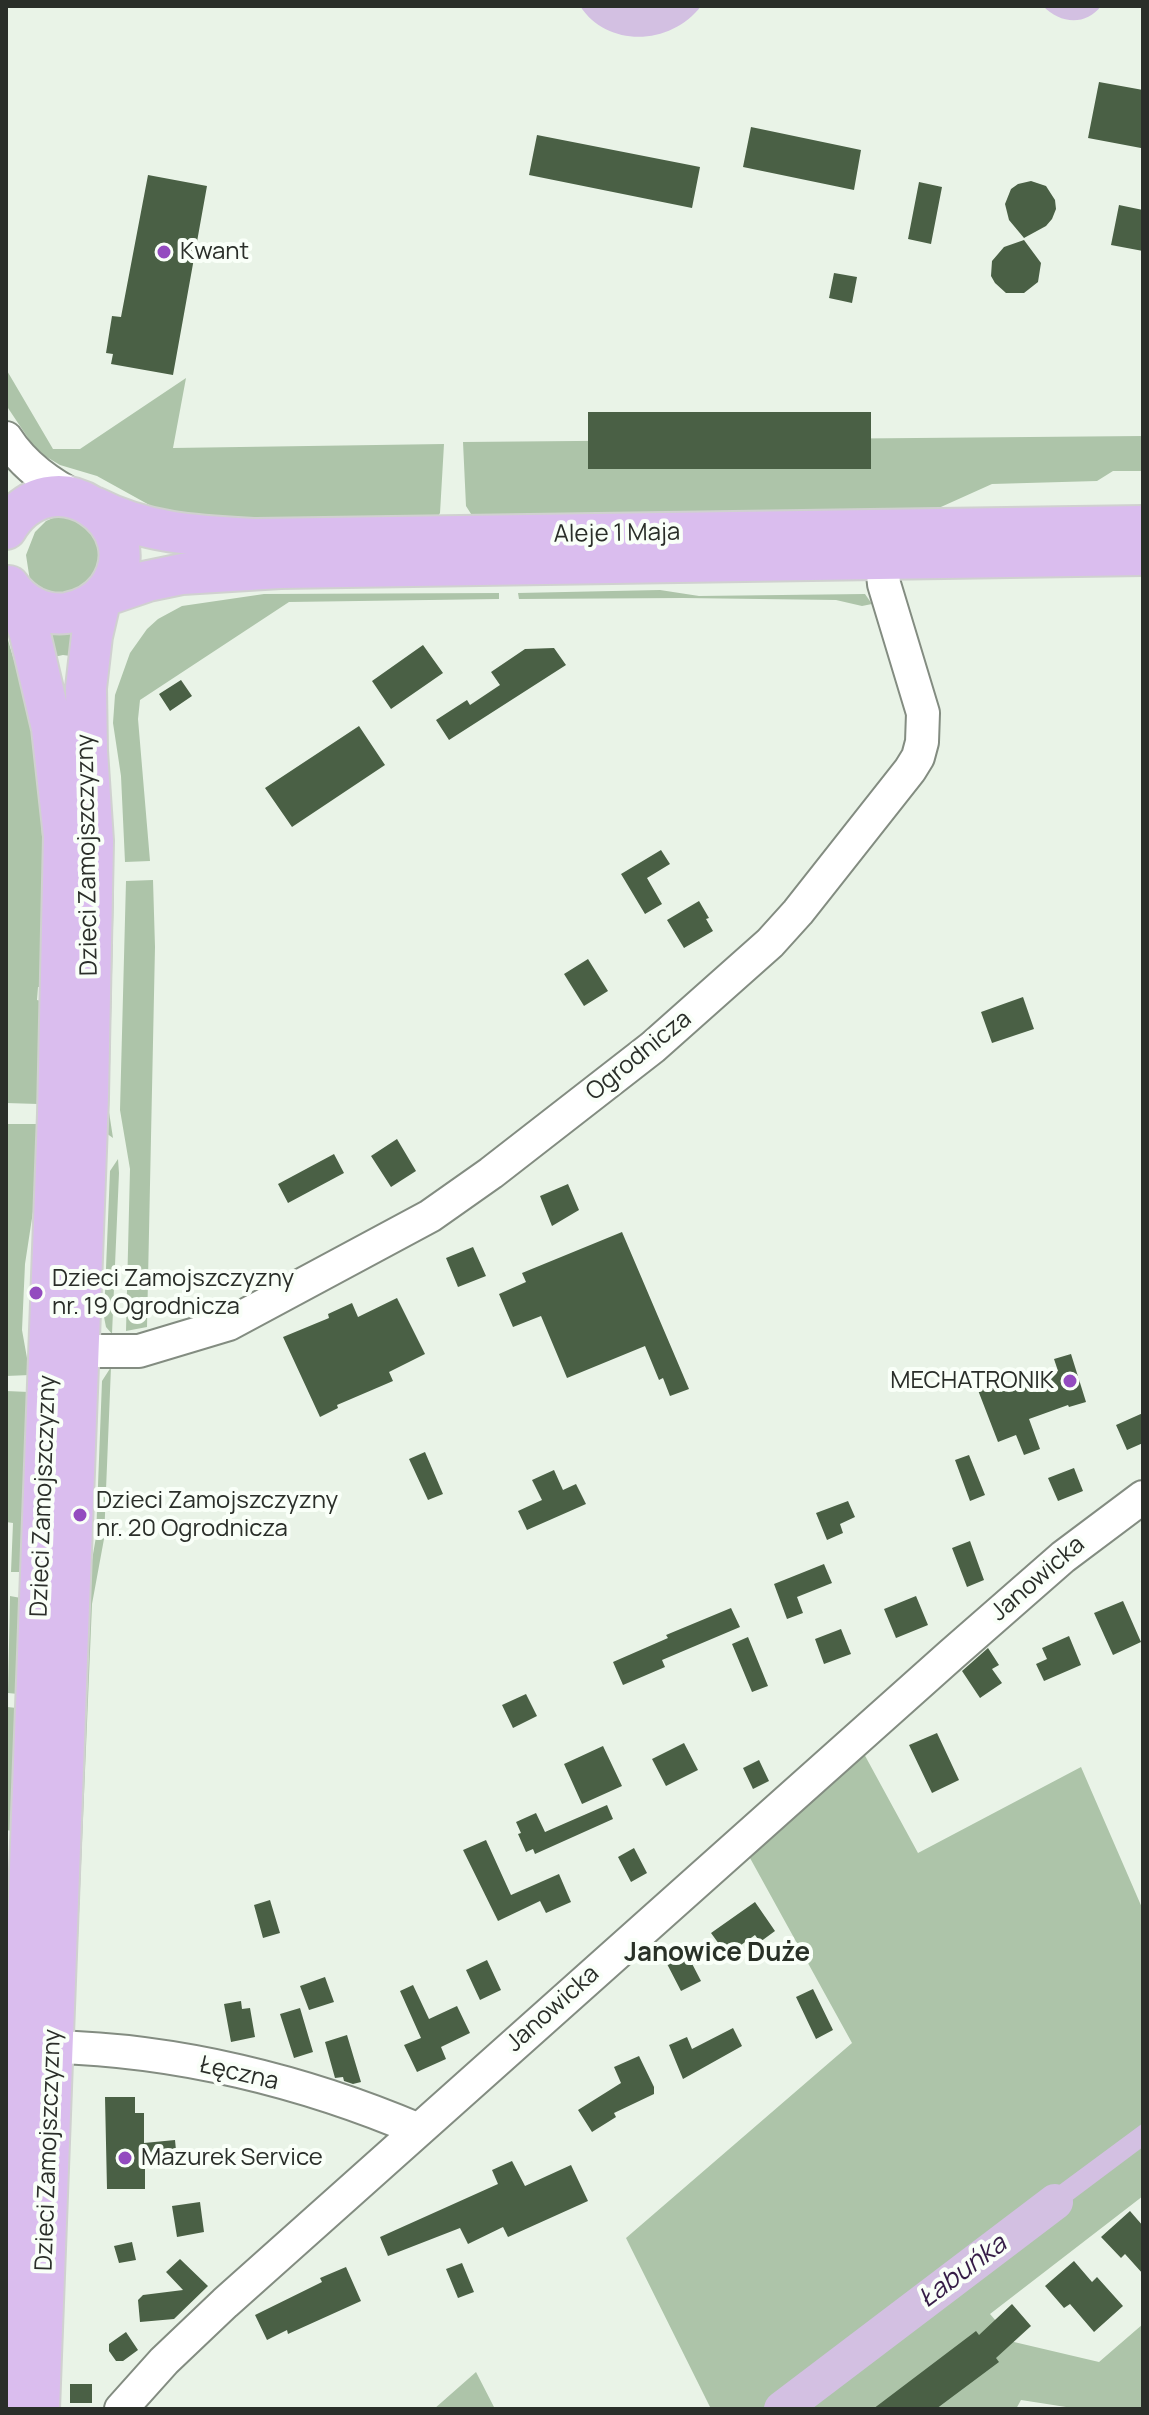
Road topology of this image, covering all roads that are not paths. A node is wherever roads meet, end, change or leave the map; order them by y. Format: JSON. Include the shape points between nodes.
{"nodes":[{"id":1,"x":6,"y":438,"type":"edge"},
{"id":2,"x":87,"y":503,"type":"junction"},
{"id":3,"x":1143,"y":526,"type":"edge"},
{"id":4,"x":6,"y":529,"type":"edge"},
{"id":5,"x":880,"y":545,"type":"junction"},
{"id":6,"x":1143,"y":555,"type":"edge"},
{"id":7,"x":9,"y":585,"type":"edge"},
{"id":8,"x":101,"y":597,"type":"junction"},
{"id":9,"x":80,"y":1351,"type":"junction"},
{"id":10,"x":1143,"y":1497,"type":"edge"},
{"id":11,"x":53,"y":2047,"type":"junction"},
{"id":12,"x":419,"y":2130,"type":"junction"},
{"id":13,"x":10,"y":2409,"type":"edge"},
{"id":14,"x":39,"y":2409,"type":"edge"},
{"id":15,"x":121,"y":2409,"type":"edge"}],
"edges":[{"from":1,"to":2,"type":"street","via":[[39,474]]},
{"from":2,"to":4,"type":"main road","via":[[67,496],[42,498],[21,509]]},
{"from":2,"to":5,"type":"main road","name":"Aleje 1 Maja","via":[[144,527],[256,539]]},
{"from":2,"to":8,"type":"main road","name":"Dzieci Zamojszczyzny","via":[[110,523],[118,547],[116,573]]},
{"from":3,"to":5,"type":"main road","name":"Aleje 1 Maja"},
{"from":5,"to":6,"type":"main road","name":"Aleje 1 Maja"},
{"from":5,"to":8,"type":"main road","name":"Aleje 1 Maja","via":[[182,574]]},
{"from":5,"to":9,"type":"street","name":"Ogrodnicza","via":[[884,584],[923,713],[918,757],[770,943],[653,1047],[430,1216],[229,1324],[139,1351]]},
{"from":7,"to":8,"type":"main road","name":"Aleje 1 Maja","via":[[34,608],[62,614]]},
{"from":7,"to":13,"type":"main road","name":"Dzieci Zamojszczyzny","via":[[29,630],[52,728],[64,836]]},
{"from":8,"to":9,"type":"main road","name":"Dzieci Zamojszczyzny","via":[[86,688],[93,841]]},
{"from":9,"to":11,"type":"main road","name":"Dzieci Zamojszczyzny"},
{"from":10,"to":12,"type":"street","name":"Janowicka","via":[[1063,1557]]},
{"from":11,"to":12,"type":"street","name":"Łęczna","via":[[170,2059],[261,2076]]},
{"from":11,"to":14,"type":"main road","name":"Dzieci Zamojszczyzny"},
{"from":12,"to":15,"type":"street","name":"Janowicka","via":[[225,2303]]}]}
